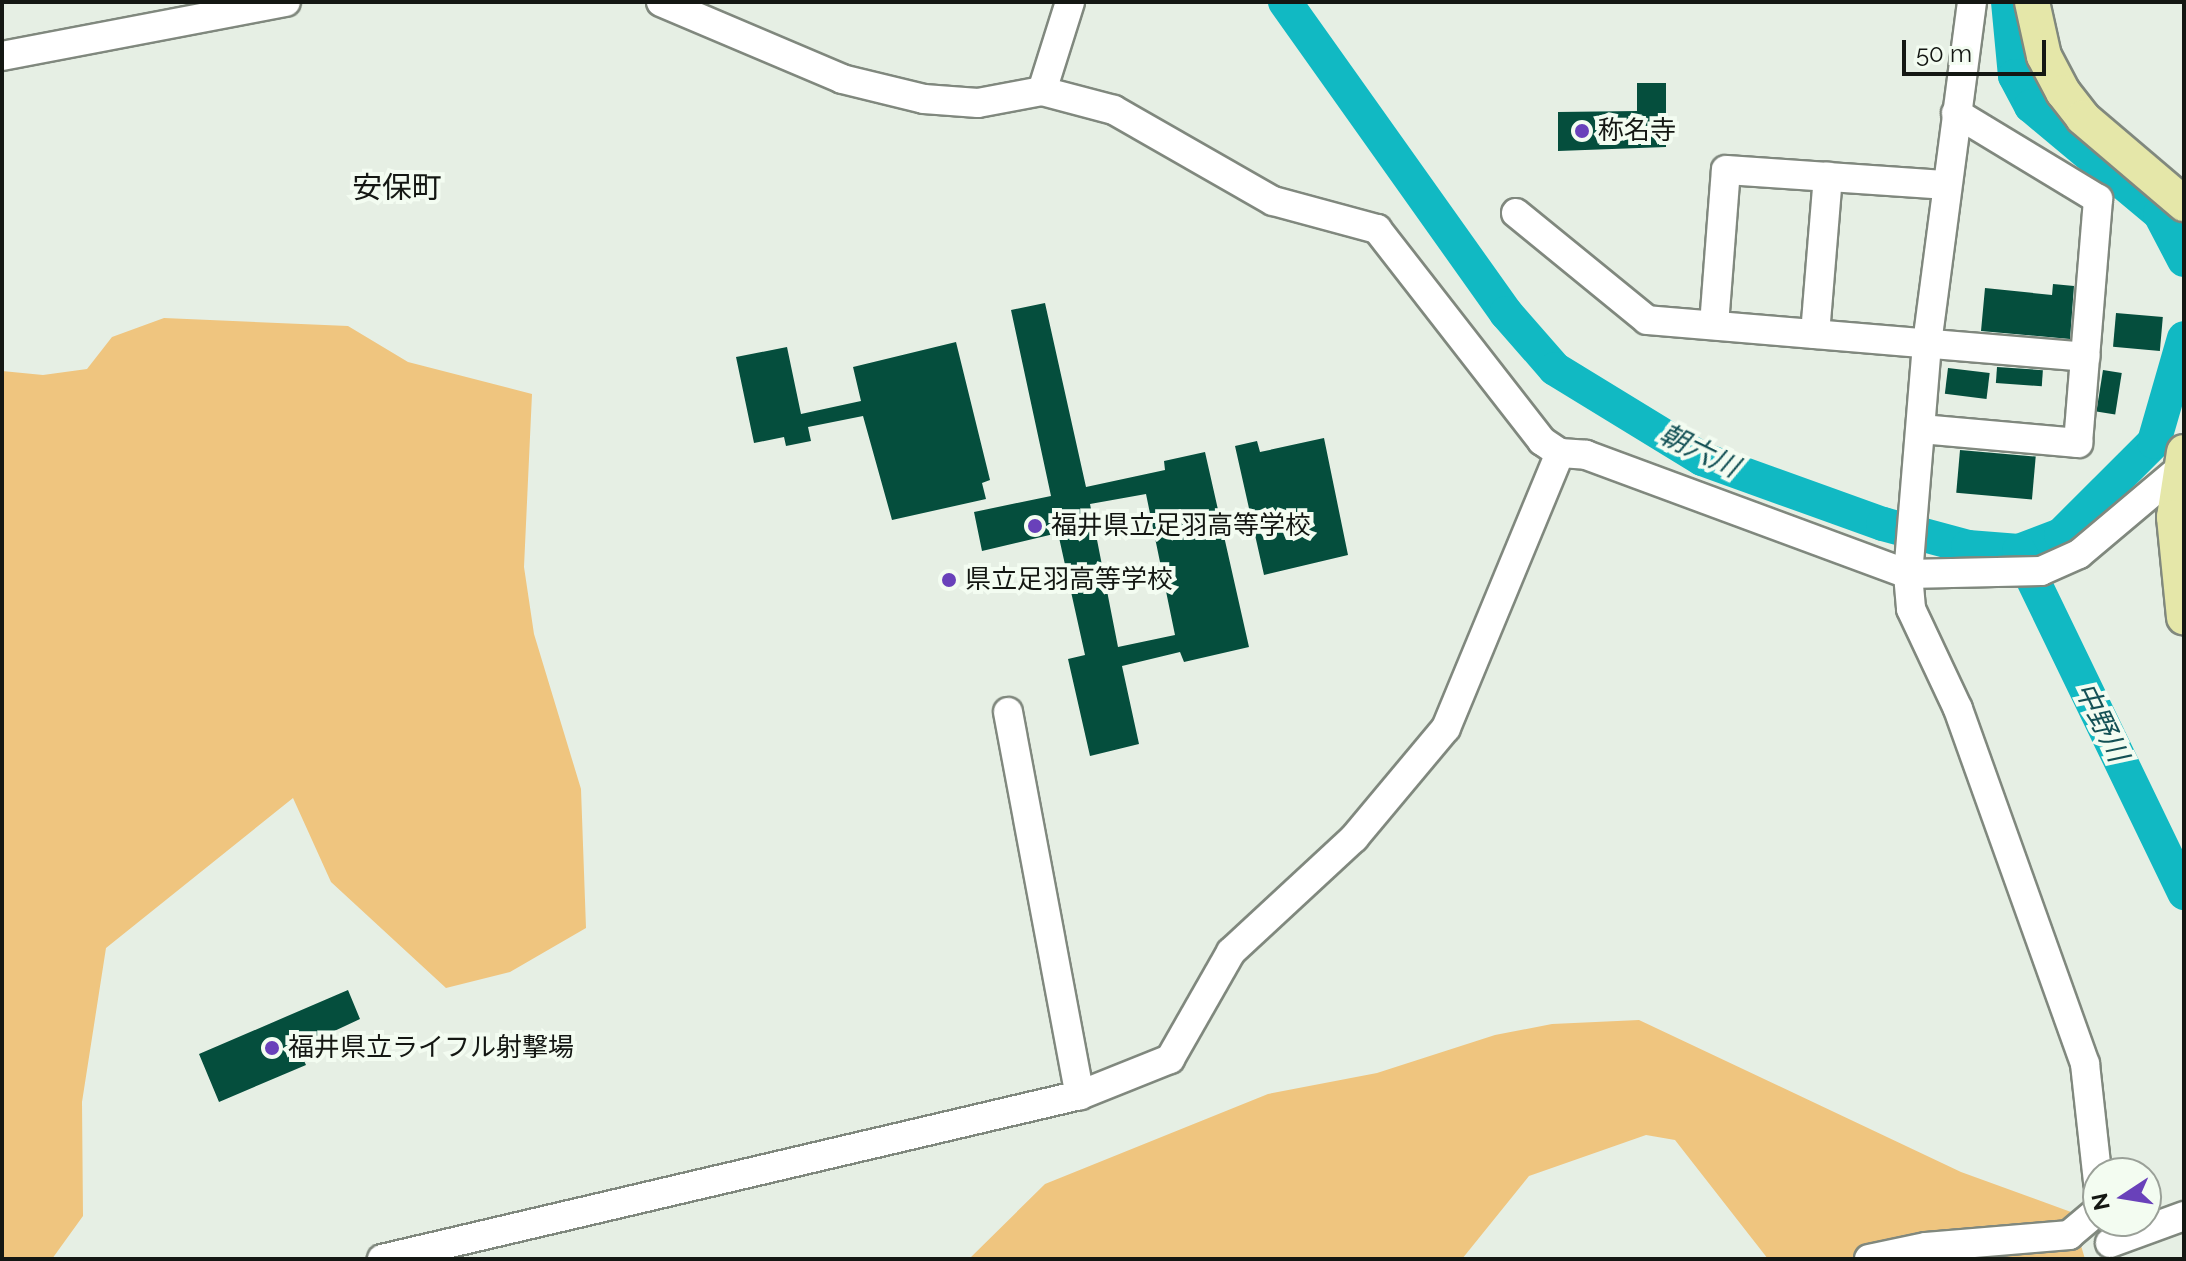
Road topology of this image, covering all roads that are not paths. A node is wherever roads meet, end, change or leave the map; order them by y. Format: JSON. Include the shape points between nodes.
{"nodes":[{"id":1,"x":286,"y":2,"type":"edge"},
{"id":2,"x":661,"y":2,"type":"edge"},
{"id":3,"x":1070,"y":2,"type":"edge"},
{"id":4,"x":1972,"y":2,"type":"edge"},
{"id":5,"x":2032,"y":2,"type":"edge"},
{"id":6,"x":2,"y":56,"type":"edge"},
{"id":7,"x":1042,"y":91,"type":"junction"},
{"id":8,"x":1956,"y":113,"type":"junction"},
{"id":9,"x":1828,"y":177,"type":"junction"},
{"id":10,"x":1944,"y":185,"type":"junction"},
{"id":11,"x":2184,"y":204,"type":"edge"},
{"id":12,"x":1516,"y":213,"type":"dead end"},
{"id":13,"x":1714,"y":325,"type":"junction"},
{"id":14,"x":1815,"y":334,"type":"junction"},
{"id":15,"x":1927,"y":344,"type":"junction"},
{"id":16,"x":2085,"y":357,"type":"junction"},
{"id":17,"x":1921,"y":429,"type":"junction"},
{"id":18,"x":1560,"y":453,"type":"junction"},
{"id":19,"x":2182,"y":460,"type":"edge"},
{"id":20,"x":1909,"y":567,"type":"junction"},
{"id":21,"x":2184,"y":618,"type":"edge"},
{"id":22,"x":1008,"y":712,"type":"dead end"},
{"id":23,"x":1080,"y":1095,"type":"junction"},
{"id":24,"x":2095,"y":1157,"type":"edge"},
{"id":25,"x":2184,"y":1216,"type":"edge"},
{"id":26,"x":2082,"y":1224,"type":"edge"},
{"id":27,"x":2107,"y":1241,"type":"edge"},
{"id":28,"x":382,"y":1259,"type":"edge"},
{"id":29,"x":1869,"y":1259,"type":"edge"}],
"edges":[{"from":1,"to":6,"type":"street"},
{"from":2,"to":7,"type":"street","via":[[842,79],[910,95],[978,103]]},
{"from":3,"to":7,"type":"street"},
{"from":4,"to":8,"type":"street"},
{"from":5,"to":11,"type":"main road","via":[[2044,56],[2063,92],[2083,118]]},
{"from":7,"to":18,"type":"street","via":[[1114,110],[1273,201],[1377,229],[1542,441]]},
{"from":8,"to":10,"type":"street"},
{"from":8,"to":16,"type":"street","via":[[2098,199]]},
{"from":9,"to":10,"type":"street"},
{"from":9,"to":13,"type":"street","via":[[1726,170]]},
{"from":9,"to":14,"type":"street"},
{"from":10,"to":15,"type":"street"},
{"from":12,"to":13,"type":"street","via":[[1647,320]]},
{"from":13,"to":14,"type":"street"},
{"from":14,"to":15,"type":"street"},
{"from":15,"to":16,"type":"street"},
{"from":15,"to":17,"type":"street"},
{"from":16,"to":17,"type":"street","via":[[2078,443]]},
{"from":17,"to":20,"type":"street"},
{"from":18,"to":20,"type":"street","via":[[1586,455]]},
{"from":18,"to":23,"type":"street","via":[[1492,628],[1446,728],[1429,751],[1354,838],[1231,952],[1170,1059]]},
{"from":19,"to":20,"type":"street","via":[[2079,554],[2041,571],[2011,577]]},
{"from":19,"to":21,"type":"main road","via":[[2174,517]]},
{"from":20,"to":24,"type":"street","via":[[1911,609],[1958,709],[2085,1064]]},
{"from":22,"to":23,"type":"street"},
{"from":23,"to":28,"type":"street"},
{"from":25,"to":27,"type":"street"},
{"from":26,"to":29,"type":"street","via":[[2069,1235],[1912,1249]]}]}
